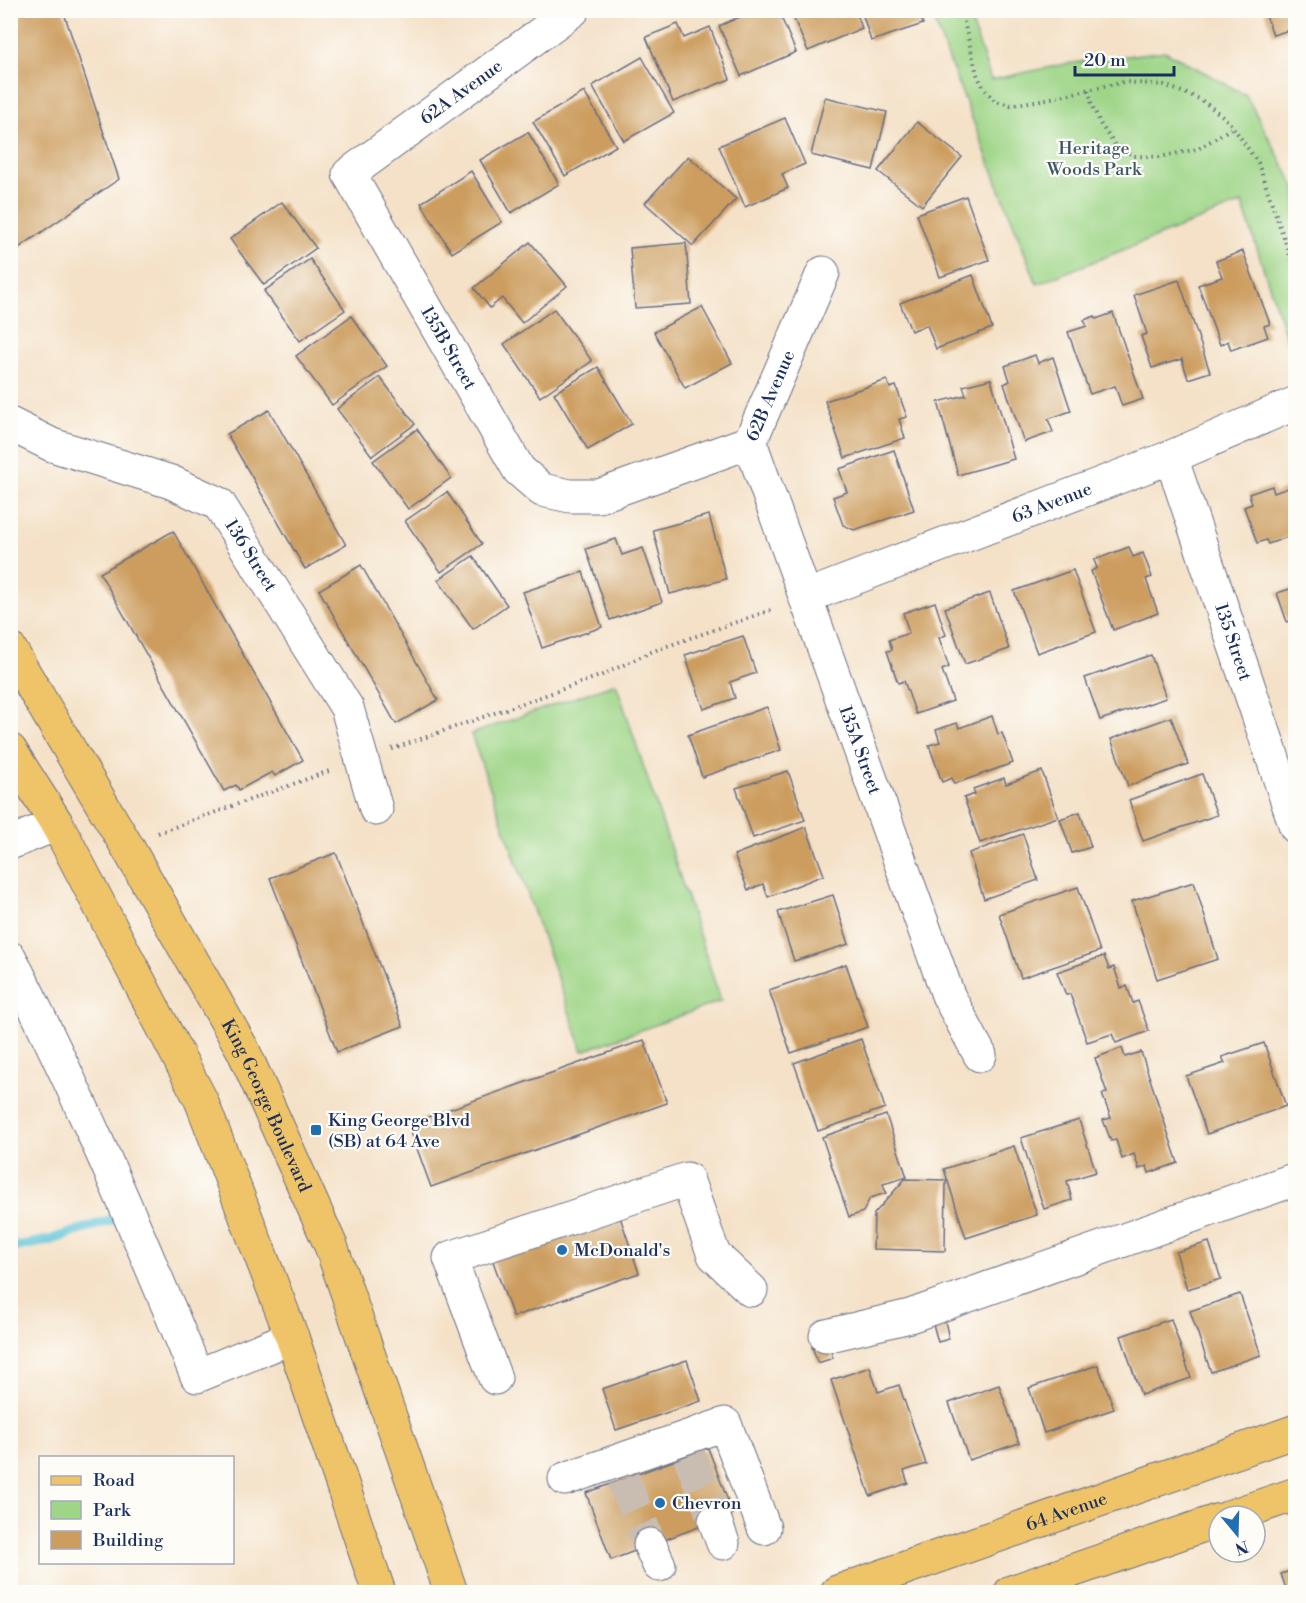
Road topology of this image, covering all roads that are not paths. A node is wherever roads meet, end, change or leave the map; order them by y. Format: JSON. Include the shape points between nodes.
{"nodes":[{"id":1,"x":573,"y":10,"type":"edge"},
{"id":2,"x":349,"y":174,"type":"joint"},
{"id":3,"x":823,"y":273,"type":"dead end"},
{"id":4,"x":1296,"y":403,"type":"edge"},
{"id":5,"x":10,"y":424,"type":"edge"},
{"id":6,"x":750,"y":442,"type":"junction"},
{"id":7,"x":1171,"y":457,"type":"junction"},
{"id":8,"x":570,"y":496,"type":"joint"},
{"id":9,"x":793,"y":601,"type":"junction"},
{"id":10,"x":10,"y":649,"type":"edge"},
{"id":11,"x":10,"y":750,"type":"edge"},
{"id":12,"x":376,"y":809,"type":"dead end"},
{"id":13,"x":57,"y":824,"type":"junction"},
{"id":14,"x":1296,"y":827,"type":"edge"},
{"id":15,"x":10,"y":843,"type":"edge"},
{"id":16,"x":10,"y":958,"type":"edge"},
{"id":17,"x":980,"y":1055,"type":"dead end"},
{"id":18,"x":1296,"y":1179,"type":"edge"},
{"id":19,"x":751,"y":1290,"type":"dead end"},
{"id":20,"x":826,"y":1336,"type":"dead end"},
{"id":21,"x":292,"y":1337,"type":"junction"},
{"id":22,"x":495,"y":1378,"type":"dead end"},
{"id":23,"x":1296,"y":1431,"type":"edge"},
{"id":24,"x":565,"y":1479,"type":"dead end"},
{"id":25,"x":1296,"y":1494,"type":"edge"},
{"id":26,"x":1266,"y":1504,"type":"edge"},
{"id":27,"x":1207,"y":1524,"type":"edge"},
{"id":28,"x":765,"y":1528,"type":"dead end"},
{"id":29,"x":379,"y":1593,"type":"edge"},
{"id":30,"x":451,"y":1593,"type":"edge"},
{"id":31,"x":837,"y":1593,"type":"edge"},
{"id":32,"x":1011,"y":1593,"type":"edge"}],
"edges":[{"from":1,"to":2,"type":"street","name":"62A Avenue"},
{"from":2,"to":8,"type":"street","name":"135B Street","via":[[519,470],[542,490]]},
{"from":3,"to":6,"type":"street","name":"62B Avenue"},
{"from":4,"to":7,"type":"street","name":"63 Avenue"},
{"from":5,"to":12,"type":"street","name":"136 Street","via":[[52,445],[171,482],[219,504],[348,708]]},
{"from":6,"to":8,"type":"street","name":"62B Avenue","via":[[599,496]]},
{"from":6,"to":9,"type":"street","name":"135A Street"},
{"from":7,"to":9,"type":"street","name":"63 Avenue"},
{"from":7,"to":14,"type":"street","name":"135 Street"},
{"from":9,"to":17,"type":"street","name":"135A Street","via":[[948,995]]},
{"from":10,"to":30,"type":"main road","name":"King George Boulevard","via":[[243,1050],[331,1246]]},
{"from":11,"to":13,"type":"main road"},
{"from":13,"to":15,"type":"street"},
{"from":13,"to":21,"type":"main road","via":[[201,1100]]},
{"from":16,"to":21,"type":"street","via":[[50,1036],[197,1376]]},
{"from":18,"to":20,"type":"street","via":[[910,1316]]},
{"from":19,"to":22,"type":"street","via":[[714,1255],[687,1179],[450,1258]]},
{"from":21,"to":29,"type":"main road"},
{"from":23,"to":31,"type":"main road","name":"64 Avenue"},
{"from":24,"to":28,"type":"street","via":[[619,1470],[685,1447],[725,1424]]},
{"from":25,"to":26,"type":"main road"},
{"from":27,"to":32,"type":"main road"}]}
